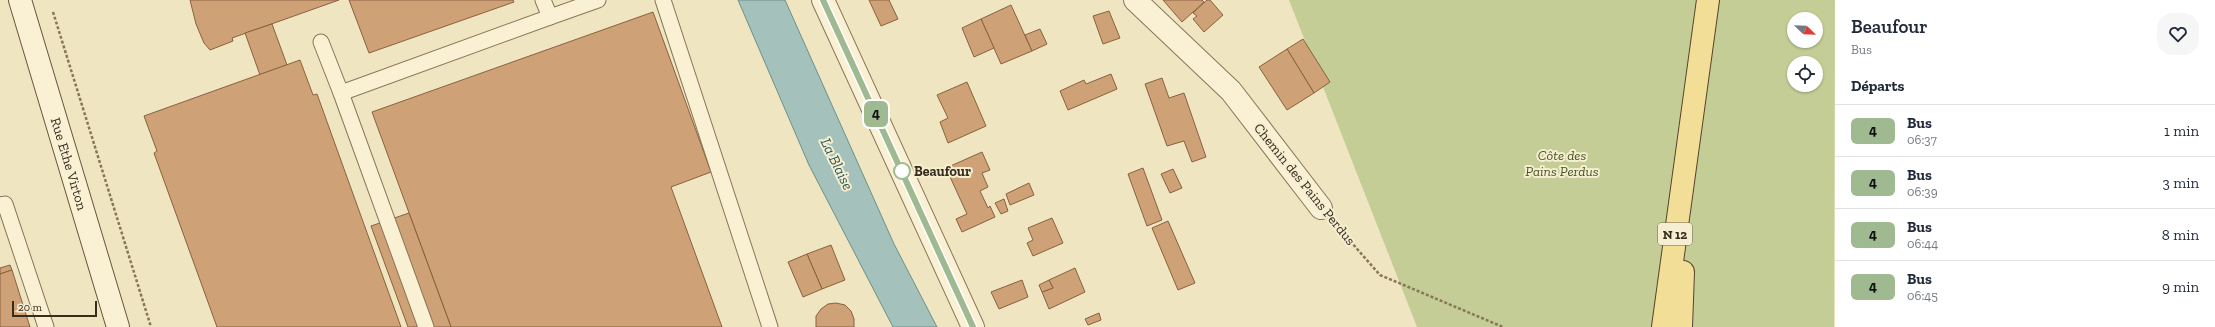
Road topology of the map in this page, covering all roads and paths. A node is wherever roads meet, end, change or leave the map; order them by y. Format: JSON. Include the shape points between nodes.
{"nodes":[{"id":1,"x":20,"y":0,"type":"edge"},
{"id":2,"x":543,"y":0,"type":"edge"},
{"id":3,"x":598,"y":0,"type":"edge"},
{"id":4,"x":663,"y":0,"type":"edge"},
{"id":5,"x":824,"y":0,"type":"edge"},
{"id":6,"x":1135,"y":0,"type":"edge"},
{"id":7,"x":1708,"y":0,"type":"edge"},
{"id":8,"x":51,"y":8,"type":"dead end"},
{"id":9,"x":550,"y":17,"type":"junction"},
{"id":10,"x":321,"y":42,"type":"dead end"},
{"id":11,"x":341,"y":93,"type":"junction"},
{"id":12,"x":1688,"y":142,"type":"junction"},
{"id":13,"x":0,"y":205,"type":"edge"},
{"id":14,"x":1321,"y":208,"type":"joint"},
{"id":15,"x":46,"y":327,"type":"edge"},
{"id":16,"x":118,"y":327,"type":"edge"},
{"id":17,"x":151,"y":327,"type":"edge"},
{"id":18,"x":426,"y":327,"type":"edge"},
{"id":19,"x":770,"y":327,"type":"edge"},
{"id":20,"x":973,"y":327,"type":"edge"},
{"id":21,"x":1503,"y":327,"type":"edge"},
{"id":22,"x":1663,"y":327,"type":"edge"},
{"id":23,"x":1681,"y":327,"type":"edge"}],
"edges":[{"from":1,"to":16,"type":"street","name":"Rue Ethe Virton"},
{"from":2,"to":9,"type":"lane"},
{"from":3,"to":9,"type":"lane"},
{"from":4,"to":19,"type":"lane"},
{"from":5,"to":20,"type":"street"},
{"from":6,"to":14,"type":"street","name":"Chemin des Pains Perdus","via":[[1232,91]]},
{"from":7,"to":12,"type":"main road","number":"N 12"},
{"from":8,"to":17,"type":"path"},
{"from":9,"to":11,"type":"lane"},
{"from":10,"to":11,"type":"lane"},
{"from":11,"to":18,"type":"lane"},
{"from":12,"to":22,"type":"main road","number":"N 12"},
{"from":12,"to":23,"type":"main road","number":"N 12"},
{"from":13,"to":15,"type":"lane","via":[[5,204]]},
{"from":14,"to":21,"type":"path","name":"Chemin des Pains Perdus","via":[[1380,275]]}]}
